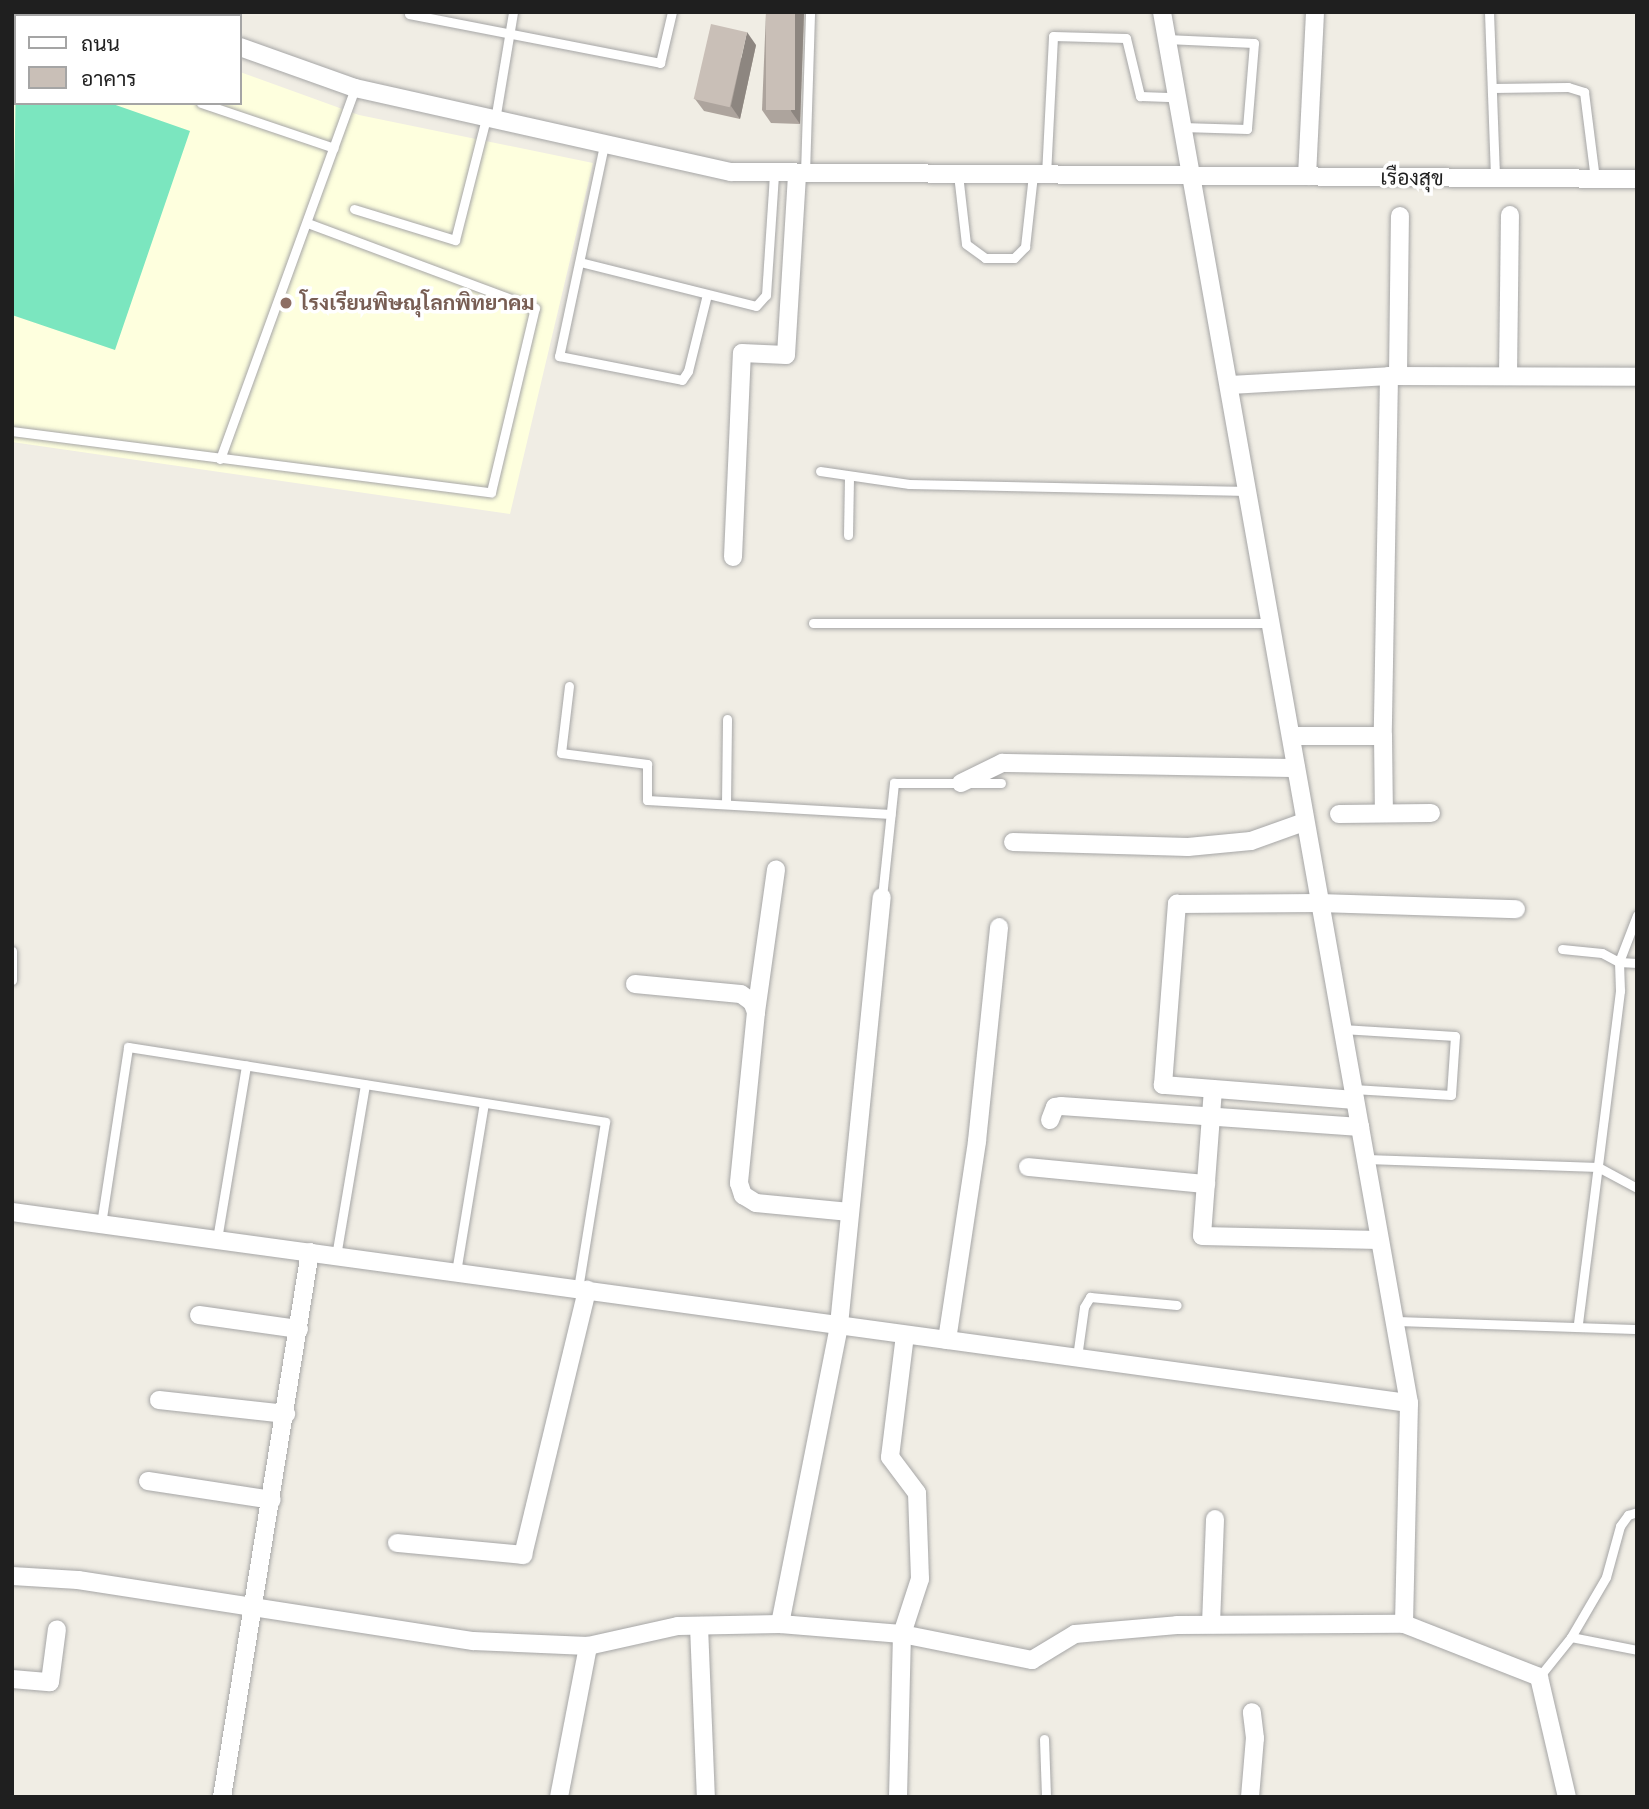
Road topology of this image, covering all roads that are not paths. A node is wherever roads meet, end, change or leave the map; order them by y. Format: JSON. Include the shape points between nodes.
{"nodes":[{"id":1,"x":513,"y":12,"type":"edge"},
{"id":2,"x":671,"y":12,"type":"edge"},
{"id":3,"x":810,"y":12,"type":"edge"},
{"id":4,"x":1162,"y":12,"type":"edge"},
{"id":5,"x":1315,"y":12,"type":"edge"},
{"id":6,"x":1489,"y":12,"type":"edge"},
{"id":7,"x":409,"y":14,"type":"edge"},
{"id":8,"x":509,"y":34,"type":"junction"},
{"id":9,"x":1166,"y":39,"type":"junction"},
{"id":10,"x":242,"y":48,"type":"edge"},
{"id":11,"x":355,"y":88,"type":"junction"},
{"id":12,"x":1492,"y":88,"type":"junction"},
{"id":13,"x":1175,"y":97,"type":"junction"},
{"id":14,"x":207,"y":105,"type":"edge"},
{"id":15,"x":490,"y":119,"type":"junction"},
{"id":16,"x":1180,"y":127,"type":"junction"},
{"id":17,"x":604,"y":145,"type":"junction"},
{"id":18,"x":334,"y":148,"type":"junction"},
{"id":19,"x":774,"y":173,"type":"junction"},
{"id":20,"x":801,"y":173,"type":"junction"},
{"id":21,"x":958,"y":174,"type":"junction"},
{"id":22,"x":1040,"y":175,"type":"junction"},
{"id":23,"x":1188,"y":176,"type":"junction"},
{"id":24,"x":1307,"y":176,"type":"junction"},
{"id":25,"x":1495,"y":179,"type":"junction"},
{"id":26,"x":1595,"y":179,"type":"junction"},
{"id":27,"x":1637,"y":179,"type":"edge"},
{"id":28,"x":354,"y":209,"type":"dead end"},
{"id":29,"x":1400,"y":215,"type":"dead end"},
{"id":30,"x":1510,"y":215,"type":"dead end"},
{"id":31,"x":308,"y":223,"type":"junction"},
{"id":32,"x":580,"y":262,"type":"junction"},
{"id":33,"x":707,"y":294,"type":"junction"},
{"id":34,"x":1393,"y":375,"type":"junction"},
{"id":35,"x":1508,"y":376,"type":"junction"},
{"id":36,"x":1637,"y":377,"type":"edge"},
{"id":37,"x":1230,"y":385,"type":"junction"},
{"id":38,"x":12,"y":431,"type":"edge"},
{"id":39,"x":220,"y":459,"type":"junction"},
{"id":40,"x":820,"y":471,"type":"dead end"},
{"id":41,"x":849,"y":475,"type":"junction"},
{"id":42,"x":1248,"y":491,"type":"junction"},
{"id":43,"x":848,"y":536,"type":"dead end"},
{"id":44,"x":733,"y":557,"type":"dead end"},
{"id":45,"x":1271,"y":622,"type":"junction"},
{"id":46,"x":813,"y":623,"type":"dead end"},
{"id":47,"x":569,"y":686,"type":"dead end"},
{"id":48,"x":727,"y":719,"type":"dead end"},
{"id":49,"x":1291,"y":736,"type":"junction"},
{"id":50,"x":1383,"y":736,"type":"junction"},
{"id":51,"x":1296,"y":768,"type":"junction"},
{"id":52,"x":961,"y":783,"type":"junction"},
{"id":53,"x":1001,"y":783,"type":"dead end"},
{"id":54,"x":726,"y":804,"type":"junction"},
{"id":55,"x":1384,"y":813,"type":"junction"},
{"id":56,"x":1431,"y":813,"type":"dead end"},
{"id":57,"x":891,"y":814,"type":"junction"},
{"id":58,"x":1339,"y":814,"type":"dead end"},
{"id":59,"x":1304,"y":822,"type":"junction"},
{"id":60,"x":1013,"y":842,"type":"dead end"},
{"id":61,"x":776,"y":869,"type":"dead end"},
{"id":62,"x":882,"y":897,"type":"joint"},
{"id":63,"x":1320,"y":903,"type":"junction"},
{"id":64,"x":1516,"y":909,"type":"dead end"},
{"id":65,"x":1637,"y":915,"type":"edge"},
{"id":66,"x":999,"y":927,"type":"dead end"},
{"id":67,"x":1562,"y":949,"type":"dead end"},
{"id":68,"x":12,"y":951,"type":"edge"},
{"id":69,"x":1619,"y":962,"type":"junction"},
{"id":70,"x":1637,"y":963,"type":"edge"},
{"id":71,"x":12,"y":980,"type":"edge"},
{"id":72,"x":635,"y":984,"type":"dead end"},
{"id":73,"x":755,"y":1012,"type":"junction"},
{"id":74,"x":1342,"y":1029,"type":"junction"},
{"id":75,"x":246,"y":1065,"type":"junction"},
{"id":76,"x":365,"y":1084,"type":"junction"},
{"id":77,"x":1213,"y":1089,"type":"junction"},
{"id":78,"x":1354,"y":1095,"type":"junction"},
{"id":79,"x":484,"y":1103,"type":"junction"},
{"id":80,"x":1211,"y":1116,"type":"junction"},
{"id":81,"x":1050,"y":1120,"type":"dead end"},
{"id":82,"x":1360,"y":1127,"type":"junction"},
{"id":83,"x":1366,"y":1158,"type":"junction"},
{"id":84,"x":1028,"y":1167,"type":"dead end"},
{"id":85,"x":1598,"y":1167,"type":"junction"},
{"id":86,"x":1206,"y":1184,"type":"junction"},
{"id":87,"x":1637,"y":1188,"type":"edge"},
{"id":88,"x":12,"y":1212,"type":"edge"},
{"id":89,"x":850,"y":1212,"type":"junction"},
{"id":90,"x":101,"y":1224,"type":"junction"},
{"id":91,"x":217,"y":1239,"type":"junction"},
{"id":92,"x":1379,"y":1240,"type":"junction"},
{"id":93,"x":310,"y":1252,"type":"junction"},
{"id":94,"x":336,"y":1256,"type":"junction"},
{"id":95,"x":456,"y":1272,"type":"junction"},
{"id":96,"x":582,"y":1290,"type":"junction"},
{"id":97,"x":1177,"y":1305,"type":"dead end"},
{"id":98,"x":199,"y":1315,"type":"dead end"},
{"id":99,"x":1394,"y":1321,"type":"junction"},
{"id":100,"x":839,"y":1325,"type":"junction"},
{"id":101,"x":1578,"y":1325,"type":"junction"},
{"id":102,"x":299,"y":1329,"type":"junction"},
{"id":103,"x":1637,"y":1329,"type":"edge"},
{"id":104,"x":905,"y":1335,"type":"junction"},
{"id":105,"x":947,"y":1340,"type":"junction"},
{"id":106,"x":1077,"y":1357,"type":"junction"},
{"id":107,"x":159,"y":1400,"type":"dead end"},
{"id":108,"x":1409,"y":1403,"type":"junction"},
{"id":109,"x":286,"y":1414,"type":"junction"},
{"id":110,"x":148,"y":1480,"type":"dead end"},
{"id":111,"x":272,"y":1500,"type":"junction"},
{"id":112,"x":1637,"y":1512,"type":"edge"},
{"id":113,"x":1215,"y":1519,"type":"dead end"},
{"id":114,"x":397,"y":1543,"type":"dead end"},
{"id":115,"x":12,"y":1576,"type":"edge"},
{"id":116,"x":252,"y":1610,"type":"junction"},
{"id":117,"x":780,"y":1624,"type":"junction"},
{"id":118,"x":1404,"y":1624,"type":"junction"},
{"id":119,"x":1211,"y":1625,"type":"junction"},
{"id":120,"x":699,"y":1626,"type":"junction"},
{"id":121,"x":57,"y":1629,"type":"dead end"},
{"id":122,"x":902,"y":1634,"type":"junction"},
{"id":123,"x":1571,"y":1637,"type":"junction"},
{"id":124,"x":588,"y":1647,"type":"junction"},
{"id":125,"x":1637,"y":1650,"type":"edge"},
{"id":126,"x":1539,"y":1676,"type":"junction"},
{"id":127,"x":12,"y":1679,"type":"edge"},
{"id":128,"x":1252,"y":1712,"type":"dead end"},
{"id":129,"x":1044,"y":1739,"type":"dead end"},
{"id":130,"x":222,"y":1797,"type":"edge"},
{"id":131,"x":559,"y":1797,"type":"edge"},
{"id":132,"x":706,"y":1797,"type":"edge"},
{"id":133,"x":898,"y":1797,"type":"edge"},
{"id":134,"x":1046,"y":1797,"type":"edge"},
{"id":135,"x":1251,"y":1797,"type":"edge"},
{"id":136,"x":1567,"y":1797,"type":"edge"}],
"edges":[{"from":1,"to":8,"type":"lane"},
{"from":2,"to":8,"type":"lane","via":[[660,63]]},
{"from":3,"to":20,"type":"lane"},
{"from":4,"to":9,"type":"street"},
{"from":5,"to":24,"type":"street"},
{"from":6,"to":12,"type":"lane"},
{"from":7,"to":8,"type":"lane"},
{"from":8,"to":15,"type":"lane"},
{"from":9,"to":13,"type":"street"},
{"from":9,"to":16,"type":"lane","via":[[1254,43],[1247,129]]},
{"from":10,"to":11,"type":"street","name":"เรืองสุข"},
{"from":11,"to":15,"type":"street","name":"เรืองสุข"},
{"from":11,"to":18,"type":"lane"},
{"from":12,"to":25,"type":"lane"},
{"from":12,"to":26,"type":"lane","via":[[1568,87],[1584,92]]},
{"from":13,"to":16,"type":"street"},
{"from":13,"to":22,"type":"lane","via":[[1140,96],[1126,38],[1053,36]]},
{"from":14,"to":18,"type":"lane"},
{"from":15,"to":17,"type":"street","name":"เรืองสุข"},
{"from":15,"to":28,"type":"lane","via":[[455,240]]},
{"from":16,"to":23,"type":"street"},
{"from":17,"to":19,"type":"street","name":"เรืองสุข","via":[[731,172]]},
{"from":17,"to":32,"type":"lane"},
{"from":18,"to":31,"type":"lane"},
{"from":19,"to":20,"type":"street","name":"เรืองสุข"},
{"from":19,"to":33,"type":"lane","via":[[766,295],[756,306]]},
{"from":20,"to":21,"type":"street","name":"เรืองสุข"},
{"from":20,"to":44,"type":"street","via":[[786,355],[742,353]]},
{"from":21,"to":22,"type":"street","name":"เรืองสุข"},
{"from":21,"to":22,"type":"lane","via":[[966,244],[985,258],[1014,258],[1025,247]]},
{"from":22,"to":23,"type":"street","name":"เรืองสุข"},
{"from":23,"to":24,"type":"street","name":"เรืองสุข"},
{"from":23,"to":37,"type":"street"},
{"from":24,"to":25,"type":"street","name":"เรืองสุข"},
{"from":25,"to":26,"type":"street","name":"เรืองสุข"},
{"from":26,"to":27,"type":"street","name":"เรืองสุข"},
{"from":29,"to":34,"type":"street"},
{"from":30,"to":35,"type":"street"},
{"from":31,"to":39,"type":"lane"},
{"from":31,"to":39,"type":"lane","via":[[535,308],[491,492]]},
{"from":32,"to":33,"type":"lane"},
{"from":32,"to":33,"type":"lane","via":[[559,356],[682,380]]},
{"from":34,"to":35,"type":"street"},
{"from":34,"to":37,"type":"street"},
{"from":34,"to":50,"type":"street"},
{"from":35,"to":36,"type":"street"},
{"from":37,"to":42,"type":"street"},
{"from":38,"to":39,"type":"lane"},
{"from":40,"to":41,"type":"lane"},
{"from":41,"to":42,"type":"lane","via":[[909,484]]},
{"from":41,"to":43,"type":"lane"},
{"from":42,"to":45,"type":"street"},
{"from":45,"to":46,"type":"lane"},
{"from":45,"to":49,"type":"street"},
{"from":47,"to":54,"type":"lane","via":[[561,753],[647,764],[647,800]]},
{"from":48,"to":54,"type":"lane"},
{"from":49,"to":50,"type":"street"},
{"from":49,"to":51,"type":"street"},
{"from":50,"to":55,"type":"street"},
{"from":51,"to":52,"type":"street","via":[[1002,763]]},
{"from":51,"to":59,"type":"street"},
{"from":52,"to":53,"type":"lane"},
{"from":52,"to":57,"type":"lane","via":[[894,783]]},
{"from":54,"to":57,"type":"lane"},
{"from":55,"to":56,"type":"street"},
{"from":55,"to":58,"type":"street"},
{"from":57,"to":62,"type":"lane"},
{"from":59,"to":60,"type":"street","via":[[1251,841],[1188,847]]},
{"from":59,"to":63,"type":"street"},
{"from":61,"to":73,"type":"street"},
{"from":62,"to":89,"type":"street"},
{"from":63,"to":64,"type":"street"},
{"from":63,"to":74,"type":"street"},
{"from":63,"to":77,"type":"street","via":[[1177,904],[1163,1085]]},
{"from":65,"to":69,"type":"lane"},
{"from":66,"to":105,"type":"street","via":[[977,1141]]},
{"from":67,"to":69,"type":"lane","via":[[1602,953]]},
{"from":68,"to":71,"type":"lane"},
{"from":69,"to":70,"type":"lane"},
{"from":69,"to":85,"type":"lane","via":[[1620,991]]},
{"from":72,"to":73,"type":"street","via":[[741,994],[752,1002]]},
{"from":73,"to":89,"type":"street","via":[[739,1182],[743,1195],[756,1203]]},
{"from":74,"to":78,"type":"street"},
{"from":74,"to":78,"type":"lane","via":[[1455,1035],[1451,1096]]},
{"from":75,"to":76,"type":"lane"},
{"from":75,"to":90,"type":"lane","via":[[128,1047]]},
{"from":75,"to":91,"type":"lane"},
{"from":76,"to":79,"type":"lane"},
{"from":76,"to":94,"type":"lane"},
{"from":77,"to":78,"type":"street"},
{"from":77,"to":80,"type":"street"},
{"from":78,"to":82,"type":"street"},
{"from":79,"to":95,"type":"lane"},
{"from":79,"to":96,"type":"lane","via":[[605,1122]]},
{"from":80,"to":81,"type":"street","via":[[1061,1106],[1055,1107]]},
{"from":80,"to":82,"type":"street"},
{"from":80,"to":86,"type":"street"},
{"from":82,"to":83,"type":"street"},
{"from":83,"to":85,"type":"lane"},
{"from":83,"to":92,"type":"street"},
{"from":84,"to":86,"type":"street"},
{"from":85,"to":87,"type":"lane"},
{"from":85,"to":101,"type":"lane"},
{"from":86,"to":92,"type":"street","via":[[1202,1236]]},
{"from":88,"to":90,"type":"street"},
{"from":89,"to":100,"type":"street"},
{"from":90,"to":91,"type":"street"},
{"from":91,"to":93,"type":"street"},
{"from":92,"to":99,"type":"street"},
{"from":93,"to":94,"type":"street"},
{"from":93,"to":102,"type":"street"},
{"from":94,"to":95,"type":"street"},
{"from":95,"to":96,"type":"street"},
{"from":96,"to":100,"type":"street"},
{"from":96,"to":114,"type":"street","via":[[523,1555]]},
{"from":97,"to":106,"type":"lane","via":[[1090,1297],[1084,1307]]},
{"from":98,"to":102,"type":"street"},
{"from":99,"to":101,"type":"lane"},
{"from":99,"to":108,"type":"street"},
{"from":100,"to":104,"type":"street"},
{"from":100,"to":117,"type":"street"},
{"from":101,"to":103,"type":"lane"},
{"from":102,"to":109,"type":"street"},
{"from":104,"to":105,"type":"street"},
{"from":104,"to":122,"type":"street","via":[[890,1457],[917,1493],[920,1579]]},
{"from":105,"to":106,"type":"street"},
{"from":106,"to":108,"type":"street"},
{"from":107,"to":109,"type":"street"},
{"from":108,"to":118,"type":"street"},
{"from":109,"to":111,"type":"street"},
{"from":110,"to":111,"type":"street"},
{"from":111,"to":116,"type":"street"},
{"from":112,"to":123,"type":"lane","via":[[1620,1526],[1606,1577]]},
{"from":113,"to":119,"type":"street"},
{"from":115,"to":116,"type":"street","via":[[78,1580]]},
{"from":116,"to":124,"type":"street","via":[[473,1641]]},
{"from":116,"to":130,"type":"street"},
{"from":117,"to":120,"type":"street"},
{"from":117,"to":122,"type":"street"},
{"from":118,"to":119,"type":"street"},
{"from":118,"to":126,"type":"street"},
{"from":119,"to":122,"type":"street","via":[[1075,1634],[1032,1660]]},
{"from":120,"to":124,"type":"street"},
{"from":120,"to":132,"type":"street"},
{"from":121,"to":127,"type":"street","via":[[50,1682]]},
{"from":122,"to":133,"type":"street"},
{"from":123,"to":125,"type":"lane"},
{"from":123,"to":126,"type":"lane"},
{"from":124,"to":131,"type":"street"},
{"from":126,"to":136,"type":"street"},
{"from":128,"to":135,"type":"street"},
{"from":129,"to":134,"type":"lane"}]}
